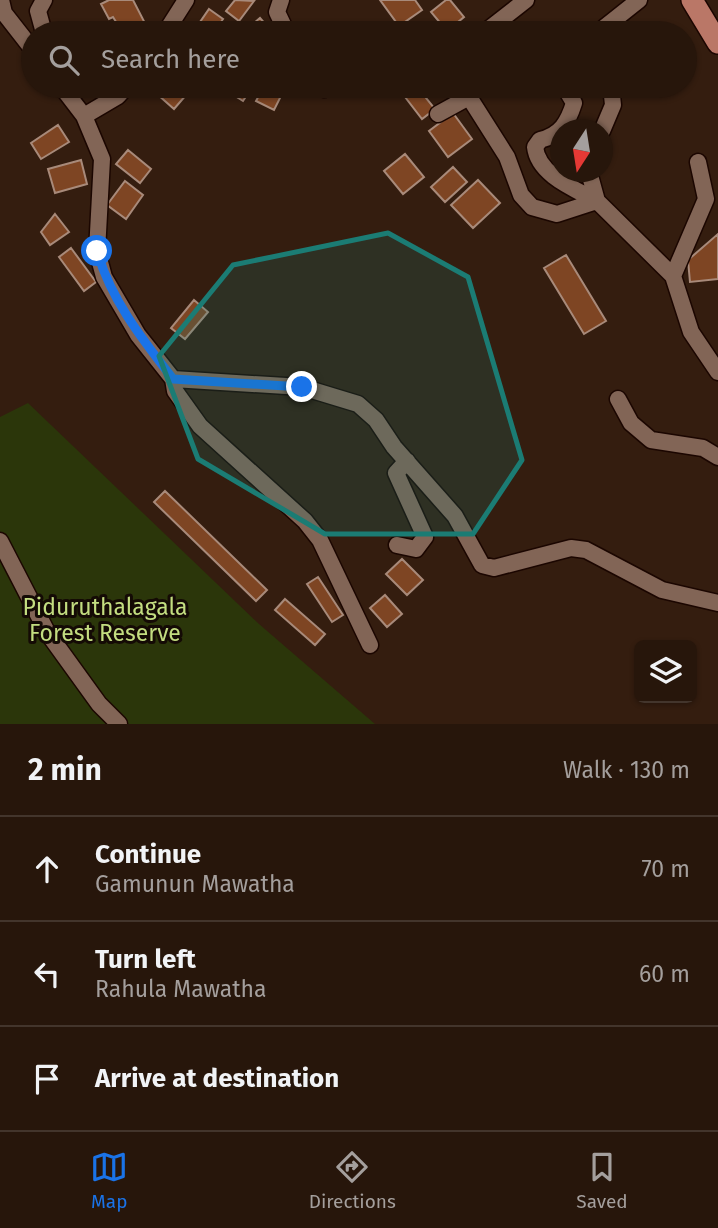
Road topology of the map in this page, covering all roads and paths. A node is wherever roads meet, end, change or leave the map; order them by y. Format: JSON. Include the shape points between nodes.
{"nodes":[{"id":1,"x":1,"y":0,"type":"edge"},
{"id":2,"x":44,"y":0,"type":"edge"},
{"id":3,"x":186,"y":0,"type":"edge"},
{"id":4,"x":281,"y":0,"type":"edge"},
{"id":5,"x":526,"y":0,"type":"edge"},
{"id":6,"x":639,"y":0,"type":"edge"},
{"id":7,"x":692,"y":0,"type":"edge"},
{"id":8,"x":41,"y":21,"type":"edge"},
{"id":9,"x":173,"y":21,"type":"edge"},
{"id":10,"x":281,"y":21,"type":"edge"},
{"id":11,"x":499,"y":21,"type":"edge"},
{"id":12,"x":613,"y":21,"type":"edge"},
{"id":13,"x":21,"y":35,"type":"edge"},
{"id":14,"x":718,"y":43,"type":"edge"},
{"id":15,"x":70,"y":98,"type":"edge"},
{"id":16,"x":114,"y":98,"type":"edge"},
{"id":17,"x":467,"y":98,"type":"edge"},
{"id":18,"x":470,"y":98,"type":"edge"},
{"id":19,"x":571,"y":98,"type":"edge"},
{"id":20,"x":612,"y":98,"type":"edge"},
{"id":21,"x":438,"y":114,"type":"dead end"},
{"id":22,"x":84,"y":116,"type":"junction"},
{"id":23,"x":608,"y":119,"type":"edge"},
{"id":24,"x":698,"y":162,"type":"dead end"},
{"id":25,"x":592,"y":182,"type":"edge"},
{"id":26,"x":597,"y":201,"type":"junction"},
{"id":27,"x":673,"y":276,"type":"junction"},
{"id":28,"x":718,"y":372,"type":"edge"},
{"id":29,"x":173,"y":379,"type":"junction"},
{"id":30,"x":618,"y":399,"type":"dead end"},
{"id":31,"x":718,"y":457,"type":"edge"},
{"id":32,"x":407,"y":461,"type":"junction"},
{"id":33,"x":0,"y":541,"type":"edge"},
{"id":34,"x":397,"y":545,"type":"dead end"},
{"id":35,"x":718,"y":603,"type":"edge"},
{"id":36,"x":370,"y":645,"type":"dead end"},
{"id":37,"x":119,"y":724,"type":"edge"}],
"edges":[{"from":1,"to":13,"type":"street","via":[[4,13]]},
{"from":2,"to":8,"type":"street","via":[[38,11]]},
{"from":3,"to":9,"type":"street"},
{"from":4,"to":10,"type":"street","via":[[276,12]]},
{"from":5,"to":11,"type":"street"},
{"from":6,"to":12,"type":"street"},
{"from":7,"to":14,"type":"main road"},
{"from":15,"to":22,"type":"street"},
{"from":16,"to":22,"type":"street"},
{"from":17,"to":21,"type":"street"},
{"from":18,"to":26,"type":"street","via":[[507,158],[521,195],[532,207],[557,214]]},
{"from":19,"to":26,"type":"street","via":[[574,103],[567,124],[540,140],[536,158],[558,181]]},
{"from":20,"to":23,"type":"street"},
{"from":22,"to":29,"type":"street","via":[[102,159],[97,251],[104,277],[138,335]]},
{"from":24,"to":27,"type":"street","via":[[706,200]]},
{"from":25,"to":26,"type":"street"},
{"from":26,"to":27,"type":"street"},
{"from":27,"to":28,"type":"street","via":[[691,332]]},
{"from":29,"to":32,"type":"street","via":[[302,387],[358,404],[376,419]]},
{"from":29,"to":36,"type":"street","via":[[175,391],[200,426],[320,540]]},
{"from":30,"to":31,"type":"street","via":[[631,423],[651,440],[703,448]]},
{"from":32,"to":34,"type":"street","via":[[397,473],[425,537],[416,549]]},
{"from":32,"to":35,"type":"street","via":[[455,516],[482,565],[494,568],[571,548],[586,550],[662,590]]},
{"from":33,"to":37,"type":"street","via":[[47,632]]}]}
